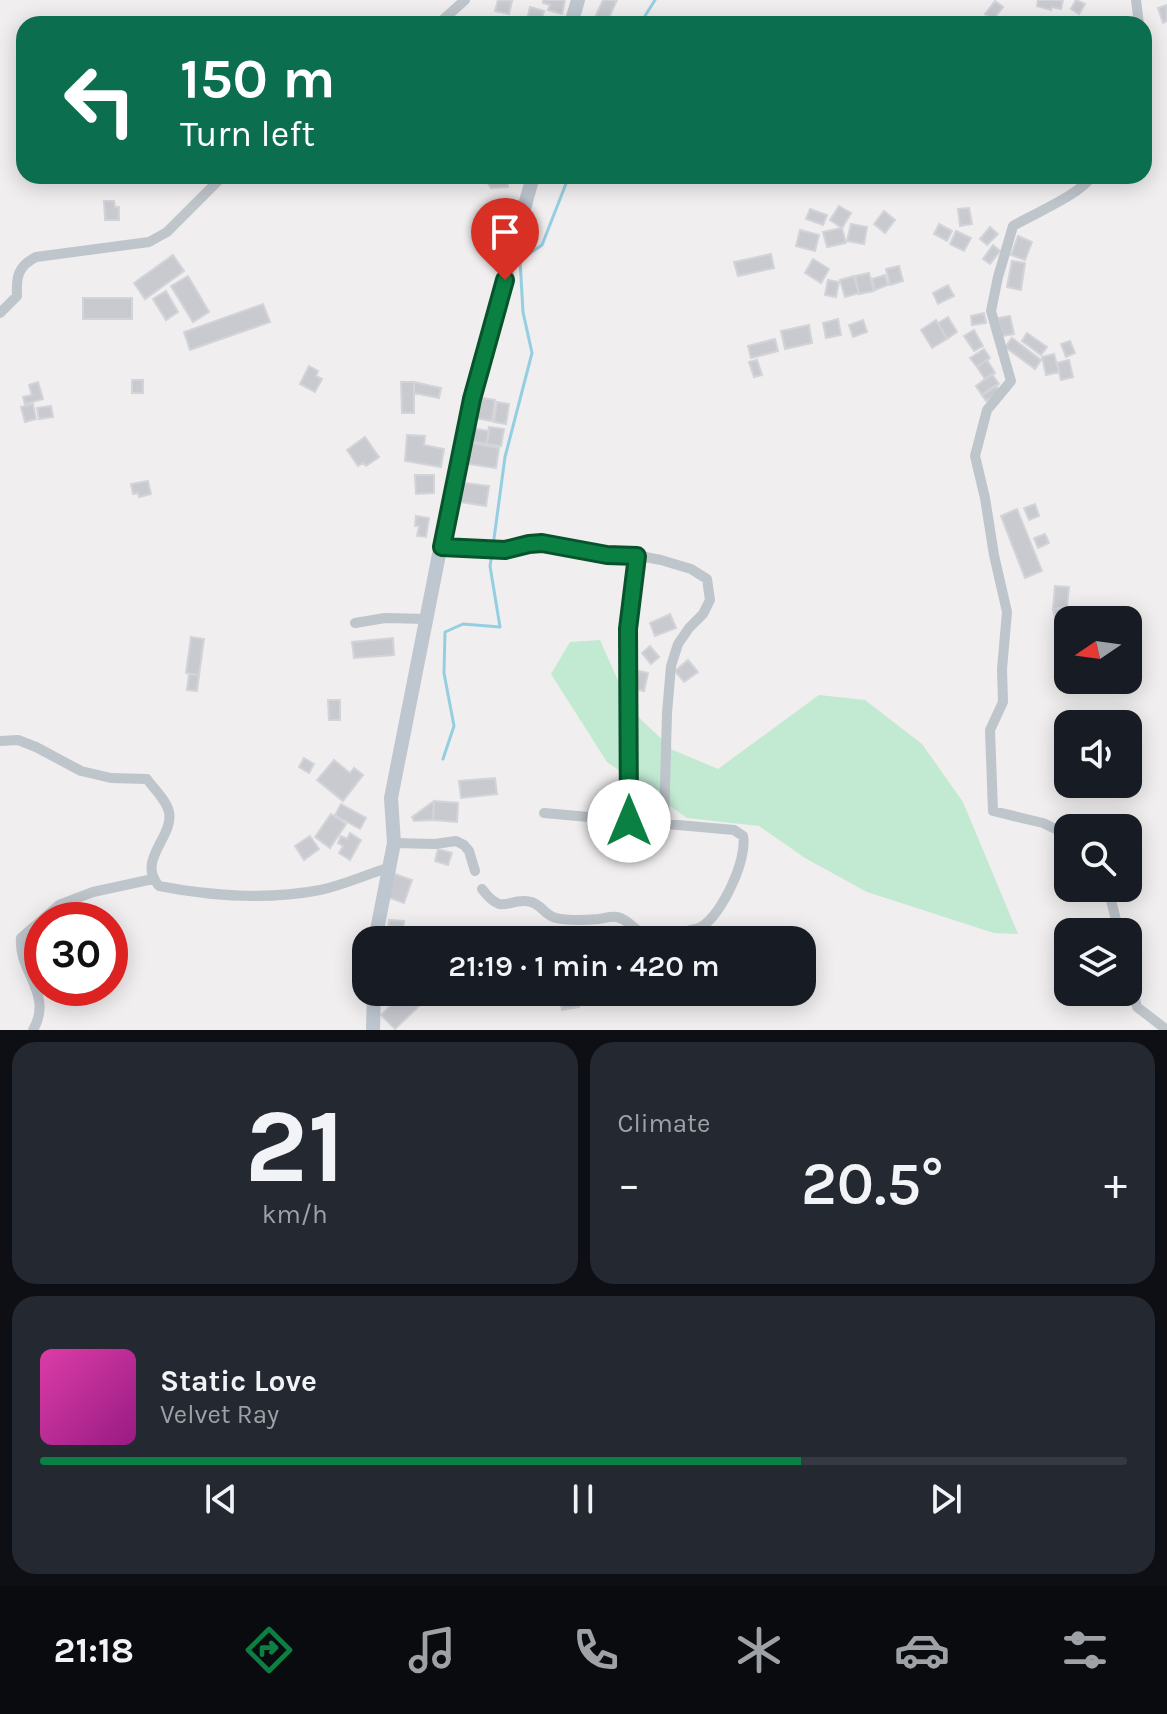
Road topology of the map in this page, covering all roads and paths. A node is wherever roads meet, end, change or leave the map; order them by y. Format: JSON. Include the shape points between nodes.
{"nodes":[{"id":1,"x":465,"y":0,"type":"edge"},
{"id":2,"x":447,"y":16,"type":"edge"},
{"id":3,"x":215,"y":184,"type":"edge"},
{"id":4,"x":531,"y":184,"type":"edge"},
{"id":5,"x":1085,"y":184,"type":"edge"},
{"id":6,"x":0,"y":313,"type":"edge"},
{"id":7,"x":442,"y":547,"type":"junction"},
{"id":8,"x":637,"y":556,"type":"junction"},
{"id":9,"x":427,"y":619,"type":"junction"},
{"id":10,"x":355,"y":623,"type":"dead end"},
{"id":11,"x":0,"y":741,"type":"edge"},
{"id":12,"x":544,"y":813,"type":"dead end"},
{"id":13,"x":629,"y":821,"type":"junction"},
{"id":14,"x":664,"y":824,"type":"junction"},
{"id":15,"x":1054,"y":828,"type":"edge"},
{"id":16,"x":394,"y":843,"type":"junction"},
{"id":17,"x":391,"y":867,"type":"junction"},
{"id":18,"x":475,"y":871,"type":"dead end"},
{"id":19,"x":153,"y":879,"type":"junction"},
{"id":20,"x":482,"y":889,"type":"dead end"},
{"id":21,"x":378,"y":926,"type":"edge"},
{"id":22,"x":374,"y":1006,"type":"edge"},
{"id":23,"x":1137,"y":1006,"type":"edge"},
{"id":24,"x":33,"y":1030,"type":"edge"},
{"id":25,"x":373,"y":1030,"type":"edge"},
{"id":26,"x":1167,"y":1030,"type":"edge"}],
"edges":[{"from":1,"to":2,"type":"street"},
{"from":3,"to":6,"type":"street","via":[[167,232],[149,242],[27,262],[18,271],[17,296]]},
{"from":4,"to":7,"type":"street","via":[[472,399]]},
{"from":5,"to":15,"type":"street","via":[[1013,226],[991,311],[1011,381],[987,410],[975,456],[1007,612],[1003,702],[990,730],[993,811]]},
{"from":7,"to":8,"type":"street","via":[[505,550],[542,543]]},
{"from":7,"to":9,"type":"street"},
{"from":8,"to":13,"type":"street","via":[[628,629]]},
{"from":8,"to":14,"type":"street","via":[[691,569],[707,579],[710,600],[678,644],[671,666]]},
{"from":9,"to":10,"type":"street"},
{"from":9,"to":16,"type":"street","via":[[391,798]]},
{"from":11,"to":19,"type":"street","via":[[18,740],[81,771],[147,779],[169,812],[150,869]]},
{"from":12,"to":13,"type":"street"},
{"from":13,"to":14,"type":"street"},
{"from":14,"to":20,"type":"street","via":[[734,830],[743,836],[738,869],[720,909],[701,928],[653,938],[635,931],[625,919],[555,918],[530,902],[497,904]]},
{"from":16,"to":17,"type":"street"},
{"from":16,"to":18,"type":"street","via":[[456,841],[469,851]]},
{"from":17,"to":19,"type":"street","via":[[289,895],[169,888]]},
{"from":17,"to":21,"type":"street"},
{"from":19,"to":24,"type":"street","via":[[59,905],[24,933],[20,945],[40,997]]},
{"from":22,"to":25,"type":"street"},
{"from":23,"to":26,"type":"street"}]}
